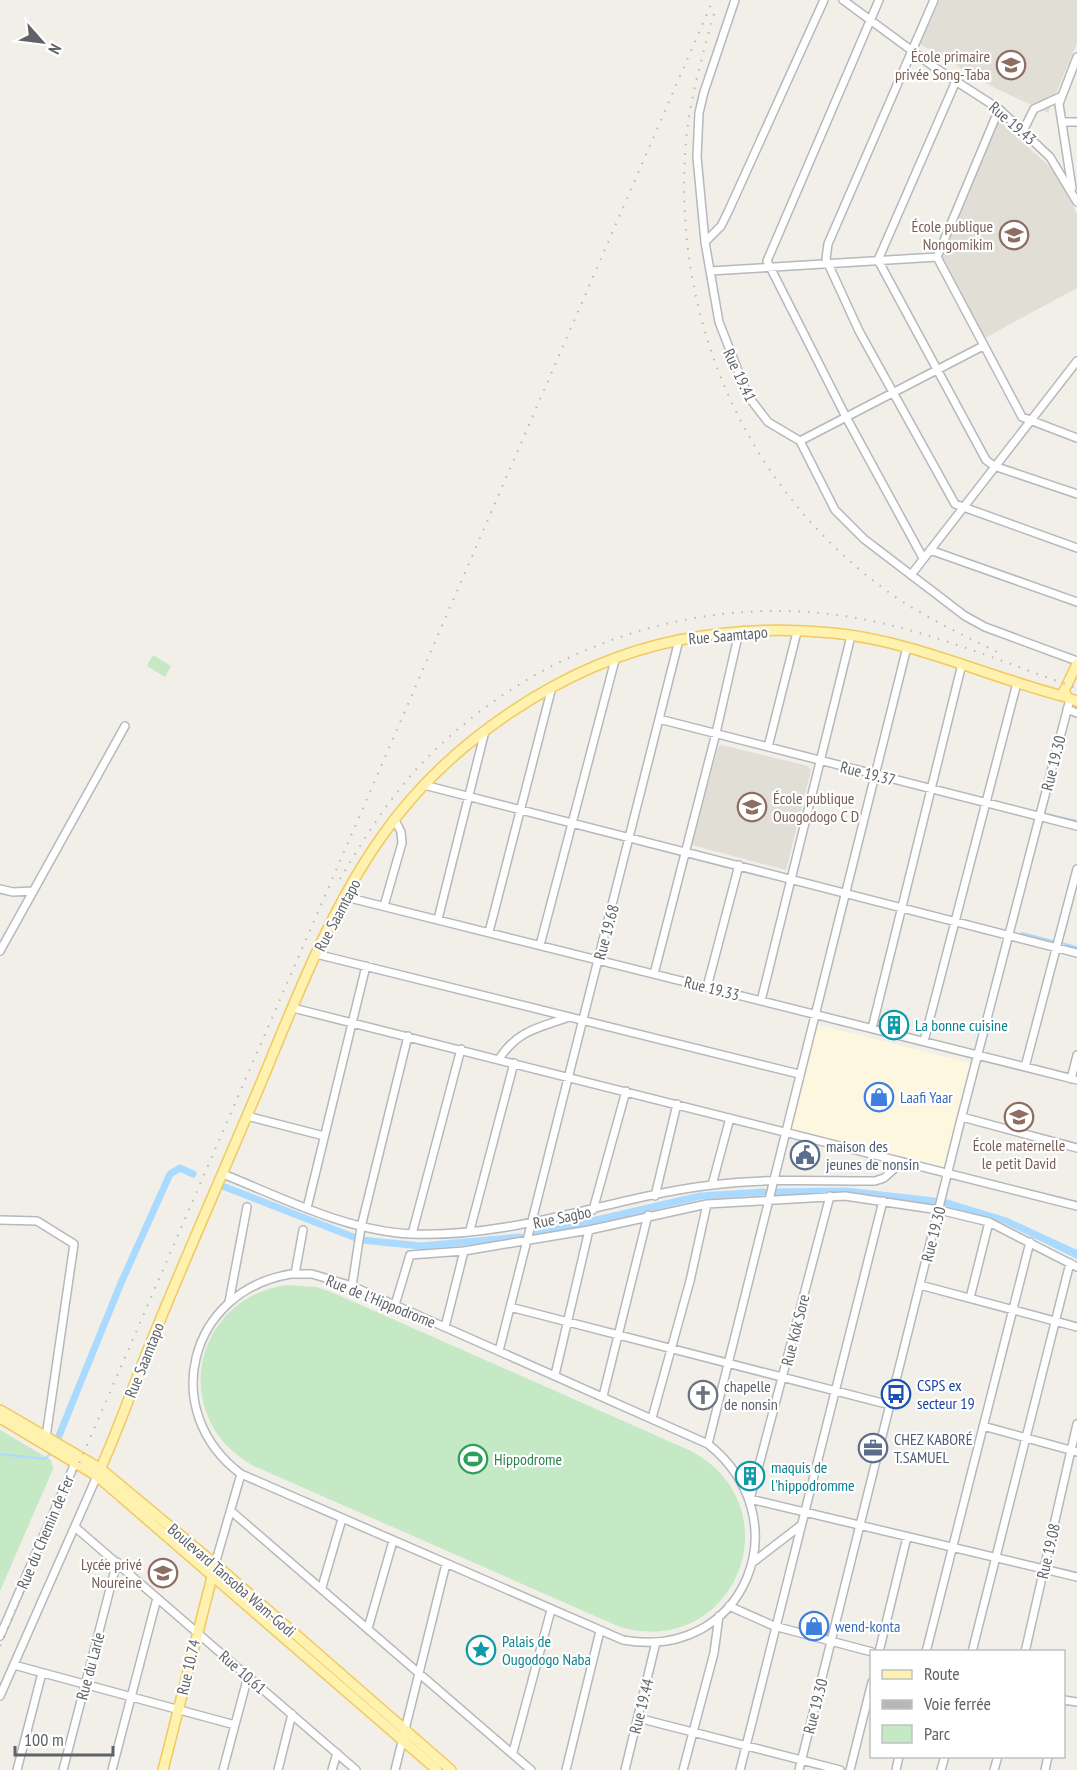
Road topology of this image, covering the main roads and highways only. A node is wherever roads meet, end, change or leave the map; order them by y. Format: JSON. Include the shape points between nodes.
{"nodes":[{"id":1,"x":1077,"y":663,"type":"edge"},
{"id":2,"x":1071,"y":699,"type":"edge"},
{"id":3,"x":0,"y":1410,"type":"edge"},
{"id":4,"x":0,"y":1418,"type":"edge"},
{"id":5,"x":99,"y":1472,"type":"junction"},
{"id":6,"x":215,"y":1564,"type":"junction"},
{"id":7,"x":212,"y":1574,"type":"junction"},
{"id":8,"x":163,"y":1770,"type":"edge"},
{"id":9,"x":437,"y":1770,"type":"edge"},
{"id":10,"x":451,"y":1770,"type":"edge"}],
"edges":[{"from":1,"to":2,"type":"main road","via":[[1064,691]]},
{"from":2,"to":5,"type":"main road","name":"Rue Saamtapo","via":[[907,647],[851,636],[739,632],[679,640],[615,660],[552,687],[485,731],[424,785],[394,820],[373,849],[316,954]]},
{"from":3,"to":5,"type":"main road","name":"Boulevard Tansoba Wam-Godi"},
{"from":4,"to":5,"type":"main road","name":"Boulevard Tansoba Wam-Godi"},
{"from":5,"to":6,"type":"main road","name":"Boulevard Tansoba Wam-Godi"},
{"from":5,"to":7,"type":"main road","name":"Boulevard Tansoba Wam-Godi"},
{"from":6,"to":7,"type":"main road","name":"Rue 10.74"},
{"from":6,"to":10,"type":"main road","name":"Boulevard Tansoba Wam-Godi"},
{"from":7,"to":8,"type":"main road","name":"Rue 10.74"},
{"from":7,"to":9,"type":"main road","name":"Boulevard Tansoba Wam-Godi"}]}
